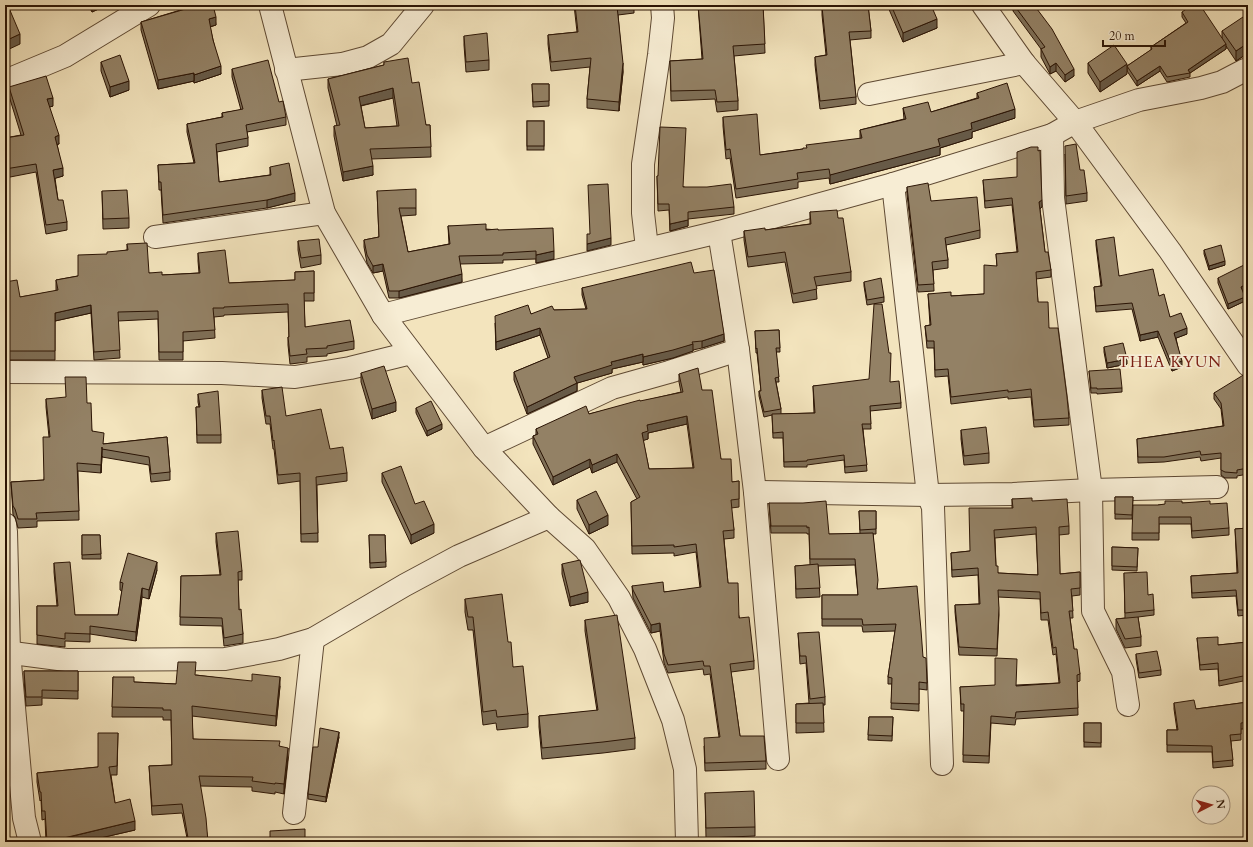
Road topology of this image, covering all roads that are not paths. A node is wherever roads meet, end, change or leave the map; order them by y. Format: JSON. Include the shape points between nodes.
{"nodes":[{"id":1,"x":149,"y":5,"type":"edge"},
{"id":2,"x":270,"y":5,"type":"edge"},
{"id":3,"x":423,"y":5,"type":"edge"},
{"id":4,"x":662,"y":5,"type":"edge"},
{"id":5,"x":983,"y":5,"type":"edge"},
{"id":6,"x":1024,"y":63,"type":"junction"},
{"id":7,"x":286,"y":70,"type":"junction"},
{"id":8,"x":1244,"y":70,"type":"dead end"},
{"id":9,"x":5,"y":81,"type":"edge"},
{"id":10,"x":869,"y":94,"type":"dead end"},
{"id":11,"x":1075,"y":122,"type":"junction"},
{"id":12,"x":1052,"y":135,"type":"junction"},
{"id":13,"x":893,"y":184,"type":"junction"},
{"id":14,"x":324,"y":213,"type":"junction"},
{"id":15,"x":719,"y":232,"type":"junction"},
{"id":16,"x":155,"y":237,"type":"dead end"},
{"id":17,"x":647,"y":248,"type":"junction"},
{"id":18,"x":383,"y":315,"type":"junction"},
{"id":19,"x":738,"y":350,"type":"junction"},
{"id":20,"x":411,"y":353,"type":"junction"},
{"id":21,"x":1248,"y":365,"type":"edge"},
{"id":22,"x":5,"y":372,"type":"edge"},
{"id":23,"x":484,"y":448,"type":"junction"},
{"id":24,"x":1218,"y":487,"type":"dead end"},
{"id":25,"x":1091,"y":490,"type":"junction"},
{"id":26,"x":754,"y":492,"type":"junction"},
{"id":27,"x":928,"y":495,"type":"junction"},
{"id":28,"x":549,"y":517,"type":"junction"},
{"id":29,"x":5,"y":524,"type":"edge"},
{"id":30,"x":313,"y":639,"type":"junction"},
{"id":31,"x":7,"y":652,"type":"edge"},
{"id":32,"x":1128,"y":704,"type":"dead end"},
{"id":33,"x":778,"y":759,"type":"dead end"},
{"id":34,"x":942,"y":764,"type":"dead end"},
{"id":35,"x":294,"y":813,"type":"dead end"},
{"id":36,"x":30,"y":842,"type":"edge"},
{"id":37,"x":687,"y":842,"type":"edge"}],
"edges":[{"from":1,"to":9,"type":"street","via":[[65,56]]},
{"from":2,"to":7,"type":"street"},
{"from":3,"to":7,"type":"street","via":[[391,44],[368,57],[342,64]]},
{"from":4,"to":17,"type":"street","via":[[659,55],[643,164],[643,213]]},
{"from":5,"to":6,"type":"street"},
{"from":6,"to":10,"type":"street"},
{"from":6,"to":11,"type":"street"},
{"from":7,"to":14,"type":"street"},
{"from":8,"to":11,"type":"street","via":[[1222,82],[1139,100]]},
{"from":11,"to":12,"type":"street"},
{"from":11,"to":21,"type":"street"},
{"from":12,"to":13,"type":"street"},
{"from":12,"to":25,"type":"street","via":[[1053,198]]},
{"from":13,"to":15,"type":"street"},
{"from":13,"to":27,"type":"street"},
{"from":14,"to":16,"type":"street"},
{"from":14,"to":18,"type":"street"},
{"from":15,"to":17,"type":"street"},
{"from":15,"to":19,"type":"street"},
{"from":17,"to":18,"type":"street"},
{"from":18,"to":20,"type":"street"},
{"from":19,"to":23,"type":"street","via":[[612,388]]},
{"from":19,"to":26,"type":"street"},
{"from":20,"to":22,"type":"street","via":[[350,368],[295,377],[222,373]]},
{"from":20,"to":23,"type":"street"},
{"from":23,"to":28,"type":"street"},
{"from":24,"to":25,"type":"street"},
{"from":25,"to":27,"type":"street"},
{"from":25,"to":32,"type":"street","via":[[1093,611],[1123,672]]},
{"from":26,"to":27,"type":"street"},
{"from":26,"to":33,"type":"street"},
{"from":27,"to":34,"type":"street","via":[[933,507]]},
{"from":28,"to":30,"type":"street","via":[[459,556]]},
{"from":28,"to":37,"type":"street","via":[[584,549],[620,598],[645,649],[673,720],[685,769]]},
{"from":29,"to":31,"type":"street"},
{"from":30,"to":31,"type":"street","via":[[278,650],[225,659],[66,660]]},
{"from":30,"to":35,"type":"street"},
{"from":31,"to":36,"type":"street","via":[[24,818]]}]}
